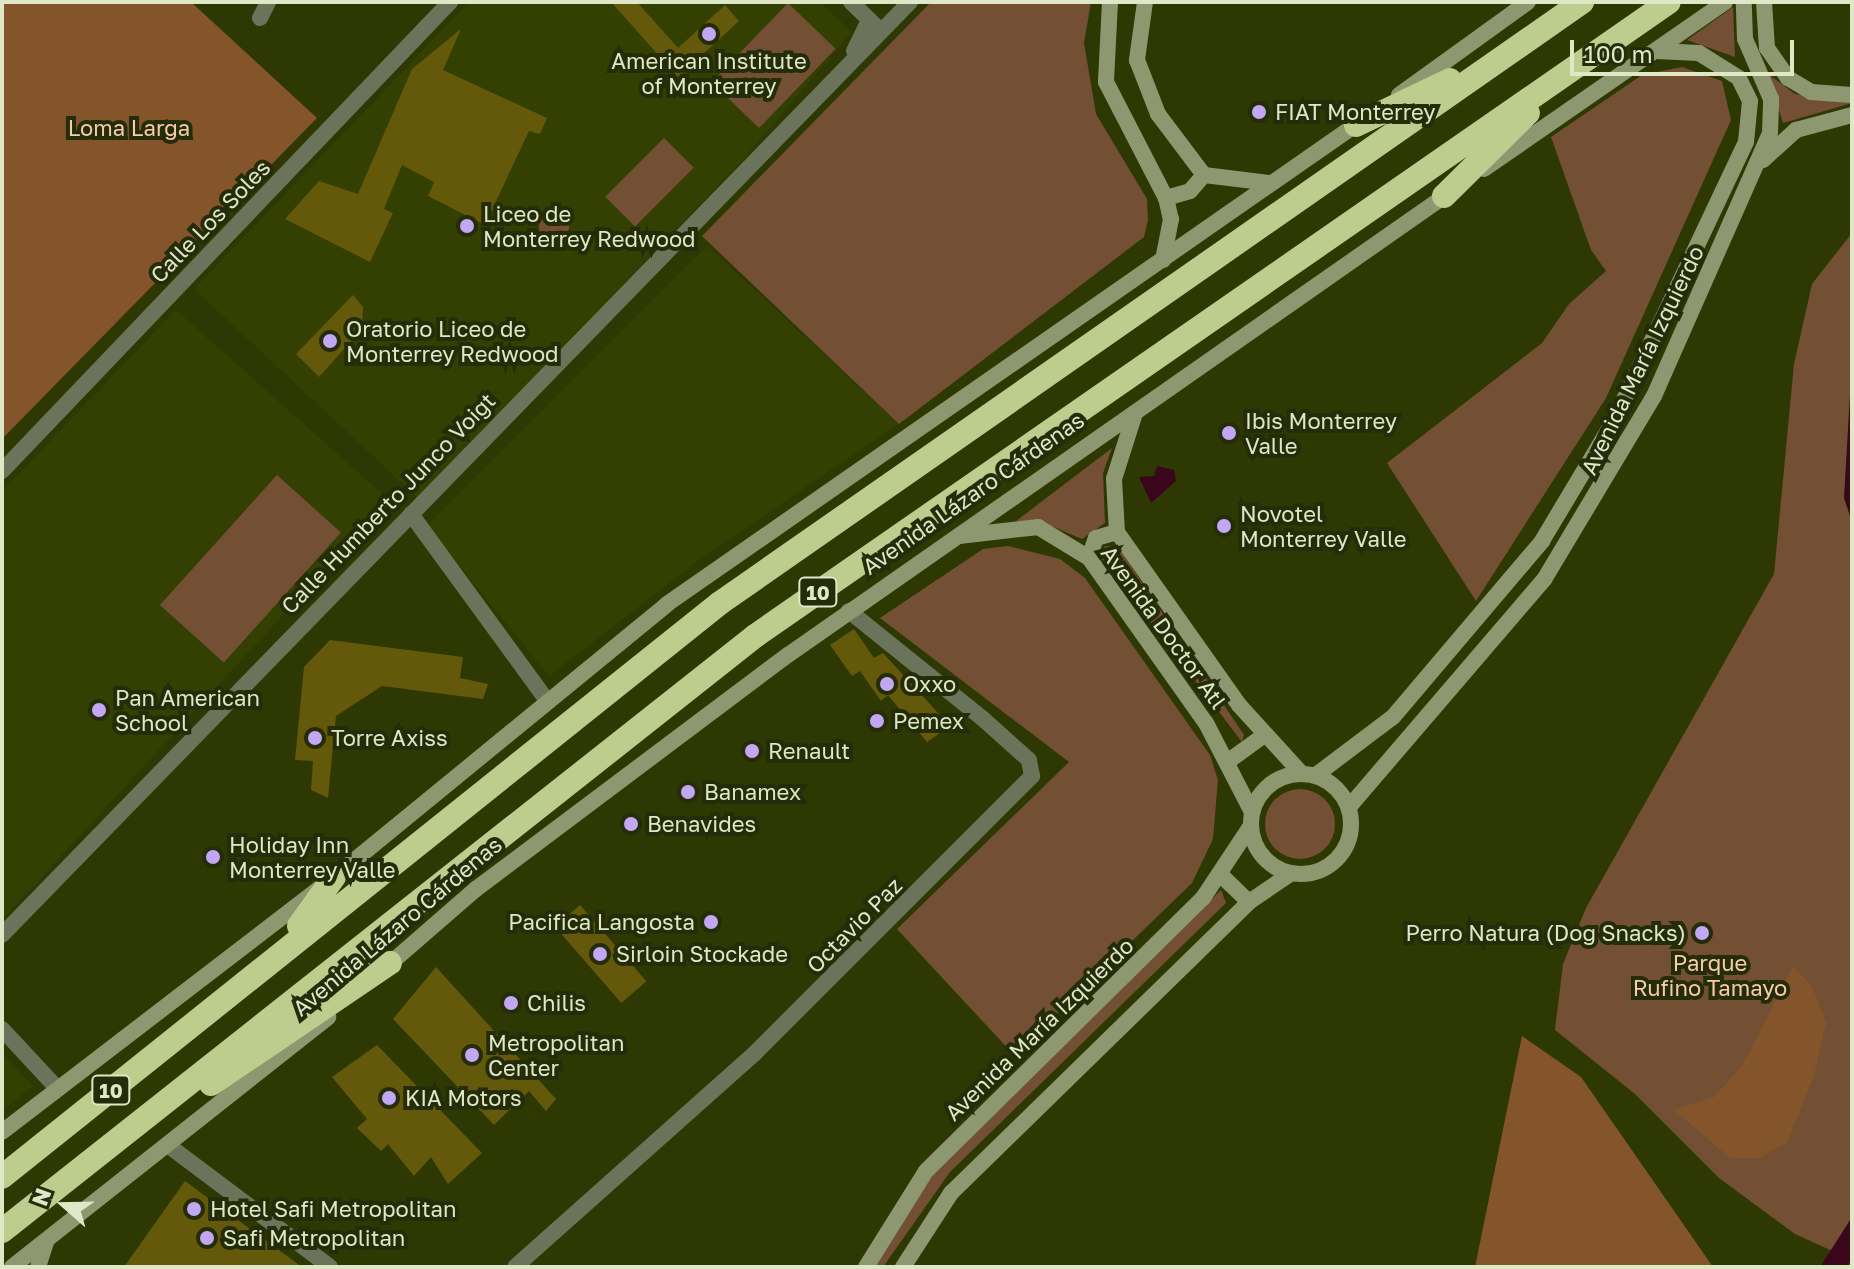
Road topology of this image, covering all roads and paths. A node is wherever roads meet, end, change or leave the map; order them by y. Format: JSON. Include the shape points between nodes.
{"nodes":[{"id":1,"x":268,"y":2,"type":"edge"},
{"id":2,"x":450,"y":2,"type":"edge"},
{"id":3,"x":851,"y":2,"type":"edge"},
{"id":4,"x":910,"y":2,"type":"edge"},
{"id":5,"x":1110,"y":2,"type":"edge"},
{"id":6,"x":1145,"y":2,"type":"edge"},
{"id":7,"x":1528,"y":2,"type":"edge"},
{"id":8,"x":1582,"y":2,"type":"edge"},
{"id":9,"x":1669,"y":2,"type":"edge"},
{"id":10,"x":1725,"y":2,"type":"edge"},
{"id":11,"x":1744,"y":2,"type":"edge"},
{"id":12,"x":1764,"y":2,"type":"edge"},
{"id":13,"x":260,"y":18,"type":"dead end"},
{"id":14,"x":869,"y":20,"type":"junction"},
{"id":15,"x":1540,"y":31,"type":"junction"},
{"id":16,"x":882,"y":32,"type":"junction"},
{"id":17,"x":1656,"y":51,"type":"junction"},
{"id":18,"x":1572,"y":69,"type":"junction"},
{"id":19,"x":832,"y":82,"type":"junction"},
{"id":20,"x":1852,"y":95,"type":"edge"},
{"id":21,"x":1852,"y":115,"type":"edge"},
{"id":22,"x":1356,"y":125,"type":"junction"},
{"id":23,"x":1761,"y":161,"type":"junction"},
{"id":24,"x":1204,"y":175,"type":"junction"},
{"id":25,"x":1271,"y":183,"type":"junction"},
{"id":26,"x":1444,"y":196,"type":"junction"},
{"id":27,"x":1166,"y":198,"type":"junction"},
{"id":28,"x":1713,"y":209,"type":"junction"},
{"id":29,"x":1736,"y":215,"type":"junction"},
{"id":30,"x":1163,"y":260,"type":"junction"},
{"id":31,"x":1135,"y":413,"type":"junction"},
{"id":32,"x":2,"y":471,"type":"edge"},
{"id":33,"x":411,"y":514,"type":"junction"},
{"id":34,"x":1117,"y":532,"type":"junction"},
{"id":35,"x":950,"y":538,"type":"junction"},
{"id":36,"x":1089,"y":558,"type":"junction"},
{"id":37,"x":849,"y":611,"type":"junction"},
{"id":38,"x":545,"y":698,"type":"junction"},
{"id":39,"x":1263,"y":736,"type":"junction"},
{"id":40,"x":1230,"y":760,"type":"junction"},
{"id":41,"x":1309,"y":774,"type":"junction"},
{"id":42,"x":1349,"y":807,"type":"junction"},
{"id":43,"x":1251,"y":818,"type":"junction"},
{"id":44,"x":1290,"y":874,"type":"junction"},
{"id":45,"x":1222,"y":876,"type":"junction"},
{"id":46,"x":334,"y":877,"type":"junction"},
{"id":47,"x":1249,"y":902,"type":"junction"},
{"id":48,"x":2,"y":935,"type":"edge"},
{"id":49,"x":390,"y":963,"type":"junction"},
{"id":50,"x":221,"y":1003,"type":"junction"},
{"id":51,"x":2,"y":1029,"type":"edge"},
{"id":52,"x":58,"y":1089,"type":"junction"},
{"id":53,"x":182,"y":1093,"type":"junction"},
{"id":54,"x":2,"y":1132,"type":"edge"},
{"id":55,"x":169,"y":1146,"type":"junction"},
{"id":56,"x":2,"y":1177,"type":"edge"},
{"id":57,"x":2,"y":1231,"type":"edge"},
{"id":58,"x":47,"y":1240,"type":"junction"},
{"id":59,"x":12,"y":1267,"type":"edge"},
{"id":60,"x":38,"y":1267,"type":"edge"},
{"id":61,"x":330,"y":1267,"type":"edge"},
{"id":62,"x":515,"y":1267,"type":"edge"},
{"id":63,"x":866,"y":1267,"type":"edge"},
{"id":64,"x":903,"y":1267,"type":"edge"}],
"edges":[{"from":1,"to":13,"type":"street"},
{"from":2,"to":32,"type":"street","name":"Calle Los Soles"},
{"from":3,"to":14,"type":"street"},
{"from":4,"to":16,"type":"street","name":"Calle Humberto Junco Voigt"},
{"from":5,"to":27,"type":"street","via":[[1106,82]]},
{"from":6,"to":24,"type":"street","via":[[1137,45],[1141,78]]},
{"from":7,"to":22,"type":"street"},
{"from":8,"to":15,"type":"highway","number":"10"},
{"from":9,"to":18,"type":"highway","name":"Avenida Lázaro Cárdenas","number":"10"},
{"from":10,"to":17,"type":"street","name":"Avenida Lázaro Cárdenas"},
{"from":11,"to":23,"type":"street","name":"Avenida María Izquierdo","via":[[1745,39],[1773,115]]},
{"from":12,"to":20,"type":"street","via":[[1767,48],[1788,78],[1811,92]]},
{"from":14,"to":16,"type":"street"},
{"from":14,"to":19,"type":"street"},
{"from":15,"to":22,"type":"highway"},
{"from":15,"to":50,"type":"highway","number":"10","via":[[720,603]]},
{"from":16,"to":19,"type":"street","name":"Calle Humberto Junco Voigt"},
{"from":17,"to":26,"type":"street","name":"Avenida Lázaro Cárdenas"},
{"from":17,"to":28,"type":"street","name":"Avenida María Izquierdo","via":[[1714,58],[1746,87],[1746,142]]},
{"from":18,"to":26,"type":"highway"},
{"from":18,"to":53,"type":"highway","name":"Avenida Lázaro Cárdenas","number":"10","via":[[755,636]]},
{"from":19,"to":33,"type":"street","name":"Calle Humberto Junco Voigt"},
{"from":21,"to":23,"type":"street","via":[[1796,130]]},
{"from":22,"to":25,"type":"street"},
{"from":23,"to":29,"type":"street","name":"Avenida María Izquierdo"},
{"from":24,"to":25,"type":"street"},
{"from":24,"to":27,"type":"street","via":[[1190,191]]},
{"from":25,"to":30,"type":"street"},
{"from":26,"to":31,"type":"street","name":"Avenida Lázaro Cárdenas"},
{"from":27,"to":30,"type":"street","via":[[1171,219]]},
{"from":28,"to":29,"type":"street"},
{"from":28,"to":41,"type":"street","name":"Avenida María Izquierdo","via":[[1615,419],[1542,541],[1393,717]]},
{"from":29,"to":42,"type":"street","name":"Avenida María Izquierdo","via":[[1630,445],[1581,527],[1510,622],[1374,769]]},
{"from":30,"to":38,"type":"street","via":[[723,564]]},
{"from":31,"to":34,"type":"street","name":"Avenida Doctor Atl","via":[[1114,479]]},
{"from":31,"to":35,"type":"street","name":"Avenida Lázaro Cárdenas"},
{"from":33,"to":38,"type":"street"},
{"from":33,"to":48,"type":"street","name":"Calle Humberto Junco Voigt"},
{"from":34,"to":36,"type":"street","via":[[1096,538]]},
{"from":34,"to":39,"type":"street","name":"Avenida Doctor Atl"},
{"from":35,"to":36,"type":"street","name":"Avenida Doctor Atl","via":[[1038,527]]},
{"from":35,"to":37,"type":"street","name":"Avenida Lázaro Cárdenas"},
{"from":36,"to":40,"type":"street","name":"Avenida Doctor Atl"},
{"from":37,"to":49,"type":"street","name":"Avenida Lázaro Cárdenas","via":[[476,889]]},
{"from":37,"to":62,"type":"street","name":"Octavio Paz","via":[[1029,760],[1032,776],[755,1053]]},
{"from":38,"to":46,"type":"street"},
{"from":39,"to":40,"type":"street"},
{"from":39,"to":41,"type":"street","name":"Avenida Doctor Atl"},
{"from":40,"to":43,"type":"street","name":"Avenida Doctor Atl"},
{"from":41,"to":42,"type":"street"},
{"from":41,"to":43,"type":"street","via":[[1262,790]]},
{"from":42,"to":44,"type":"street","via":[[1345,849],[1311,874]]},
{"from":43,"to":44,"type":"street","via":[[1263,856]]},
{"from":43,"to":45,"type":"street","name":"Avenida María Izquierdo"},
{"from":44,"to":47,"type":"street"},
{"from":45,"to":47,"type":"street"},
{"from":45,"to":63,"type":"street","name":"Avenida María Izquierdo","via":[[926,1171]]},
{"from":46,"to":50,"type":"highway","via":[[311,913]]},
{"from":46,"to":52,"type":"street"},
{"from":47,"to":64,"type":"street","via":[[951,1193]]},
{"from":49,"to":53,"type":"highway","via":[[233,1072]]},
{"from":49,"to":55,"type":"street","name":"Avenida Lázaro Cárdenas"},
{"from":50,"to":56,"type":"highway","number":"10"},
{"from":51,"to":52,"type":"street"},
{"from":52,"to":54,"type":"street"},
{"from":53,"to":57,"type":"highway","name":"Avenida Lázaro Cárdenas","number":"10"},
{"from":55,"to":58,"type":"street","name":"Avenida Lázaro Cárdenas"},
{"from":55,"to":61,"type":"street"},
{"from":58,"to":59,"type":"street","name":"Avenida Lázaro Cárdenas"},
{"from":58,"to":60,"type":"street"}]}
